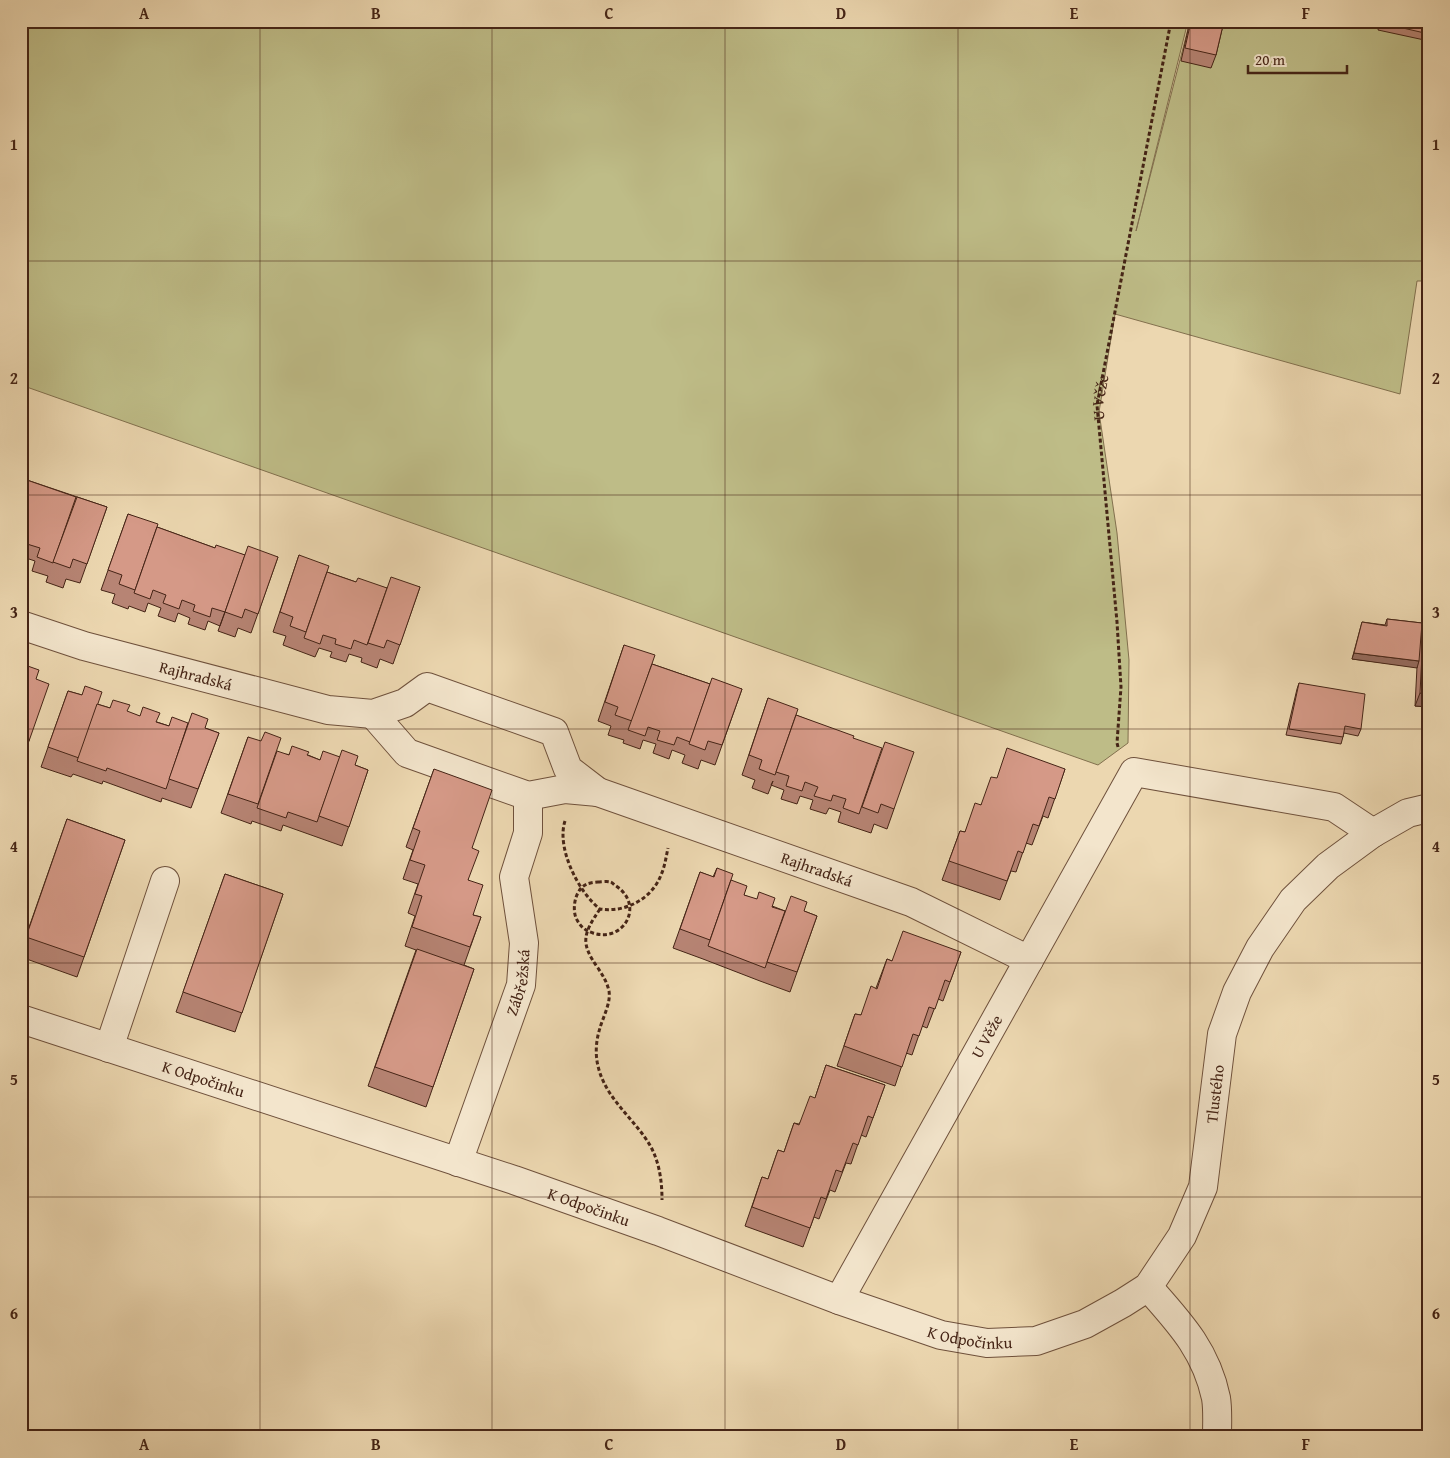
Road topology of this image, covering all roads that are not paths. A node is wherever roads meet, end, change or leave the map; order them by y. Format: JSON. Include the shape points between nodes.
{"nodes":[{"id":1,"x":21,"y":625,"type":"edge"},
{"id":2,"x":373,"y":714,"type":"junction"},
{"id":3,"x":586,"y":791,"type":"junction"},
{"id":4,"x":528,"y":796,"type":"junction"},
{"id":5,"x":1429,"y":808,"type":"edge"},
{"id":6,"x":1373,"y":833,"type":"junction"},
{"id":7,"x":165,"y":881,"type":"dead end"},
{"id":8,"x":1029,"y":960,"type":"junction"},
{"id":9,"x":21,"y":1019,"type":"edge"},
{"id":10,"x":109,"y":1048,"type":"junction"},
{"id":11,"x":458,"y":1162,"type":"junction"},
{"id":12,"x":1148,"y":1287,"type":"junction"},
{"id":13,"x":839,"y":1300,"type":"junction"},
{"id":14,"x":1217,"y":1437,"type":"edge"}],
"edges":[{"from":1,"to":2,"type":"street","name":"Rajhradská","via":[[84,646],[328,710]]},
{"from":2,"to":3,"type":"street","name":"Rajhradská","via":[[405,703],[427,687],[554,732],[568,769]]},
{"from":2,"to":4,"type":"street","via":[[407,753]]},
{"from":3,"to":4,"type":"street","name":"Rajhradská","via":[[565,789]]},
{"from":3,"to":8,"type":"street","name":"Rajhradská","via":[[911,902]]},
{"from":4,"to":11,"type":"street","name":"Zábřežská","via":[[528,833],[514,877],[524,943],[521,985]]},
{"from":5,"to":6,"type":"street","name":"Tlustého","via":[[1408,813]]},
{"from":6,"to":8,"type":"street","name":"U Věže","via":[[1334,808],[1134,772]]},
{"from":6,"to":12,"type":"street","name":"Tlustého","via":[[1328,866],[1293,900],[1260,948],[1237,992],[1222,1034],[1203,1187],[1182,1236]]},
{"from":7,"to":10,"type":"street"},
{"from":8,"to":13,"type":"street","name":"U Věže"},
{"from":9,"to":10,"type":"street","name":"K Odpočinku"},
{"from":10,"to":11,"type":"street","name":"K Odpočinku"},
{"from":11,"to":13,"type":"street","name":"K Odpočinku","via":[[658,1231]]},
{"from":12,"to":13,"type":"street","name":"K Odpočinku","via":[[1085,1324],[1036,1341],[986,1343],[941,1335]]},
{"from":12,"to":14,"type":"street","via":[[1190,1335],[1204,1362],[1216,1399]]}]}
